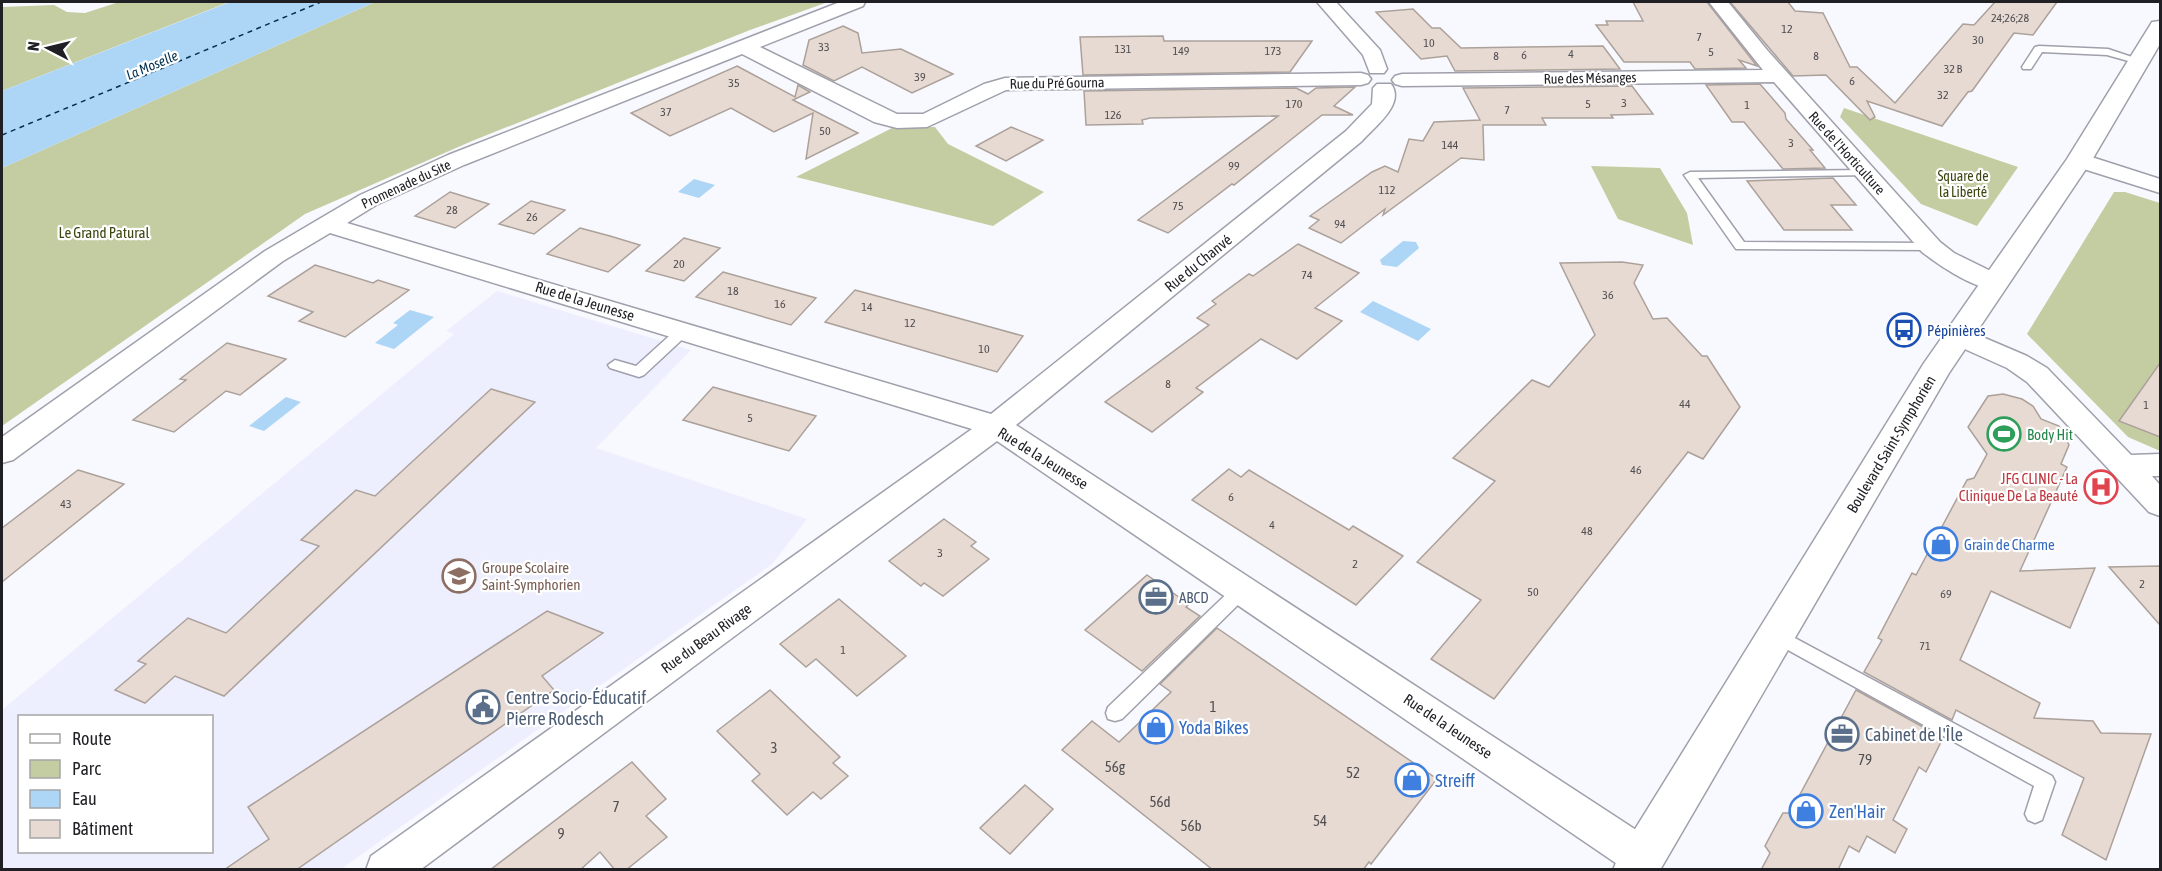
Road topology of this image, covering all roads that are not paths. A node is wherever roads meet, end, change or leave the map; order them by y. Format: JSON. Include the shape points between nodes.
{"nodes":[{"id":1,"x":856,"y":2,"type":"edge"},
{"id":2,"x":1326,"y":2,"type":"edge"},
{"id":3,"x":1718,"y":2,"type":"edge"},
{"id":4,"x":2160,"y":27,"type":"edge"},
{"id":5,"x":742,"y":46,"type":"junction"},
{"id":6,"x":2149,"y":54,"type":"edge"},
{"id":7,"x":2027,"y":67,"type":"dead end"},
{"id":8,"x":1779,"y":76,"type":"junction"},
{"id":9,"x":1381,"y":79,"type":"junction"},
{"id":10,"x":2079,"y":160,"type":"junction"},
{"id":11,"x":1865,"y":173,"type":"junction"},
{"id":12,"x":2160,"y":186,"type":"edge"},
{"id":13,"x":326,"y":224,"type":"junction"},
{"id":14,"x":1931,"y":247,"type":"junction"},
{"id":15,"x":1994,"y":283,"type":"junction"},
{"id":16,"x":684,"y":331,"type":"junction"},
{"id":17,"x":1959,"y":336,"type":"junction"},
{"id":18,"x":615,"y":365,"type":"dead end"},
{"id":19,"x":996,"y":427,"type":"junction"},
{"id":20,"x":2,"y":452,"type":"edge"},
{"id":21,"x":2160,"y":465,"type":"edge"},
{"id":22,"x":2124,"y":466,"type":"junction"},
{"id":23,"x":2160,"y":504,"type":"edge"},
{"id":24,"x":1243,"y":589,"type":"junction"},
{"id":25,"x":1776,"y":634,"type":"junction"},
{"id":26,"x":1115,"y":713,"type":"dead end"},
{"id":27,"x":2035,"y":814,"type":"dead end"},
{"id":28,"x":1639,"y":863,"type":"edge"},
{"id":29,"x":386,"y":870,"type":"edge"}],
"edges":[{"from":1,"to":5,"type":"street","name":"Promenade du Site"},
{"from":2,"to":9,"type":"street","via":[[1373,54]]},
{"from":3,"to":8,"type":"street","name":"Rue de l'Horticulture"},
{"from":4,"to":6,"type":"main road","name":"Boulevard Saint-Symphorien"},
{"from":5,"to":9,"type":"street","name":"Rue du Pré Gourna","via":[[882,117],[911,122],[927,120],[1005,84]]},
{"from":5,"to":13,"type":"street","name":"Promenade du Site","via":[[456,160]]},
{"from":6,"to":7,"type":"lane","via":[[2039,49]]},
{"from":6,"to":10,"type":"main road","name":"Boulevard Saint-Symphorien"},
{"from":8,"to":9,"type":"street","name":"Rue des Mésanges"},
{"from":8,"to":11,"type":"street","name":"Rue de l'Horticulture"},
{"from":9,"to":19,"type":"street","name":"Rue du Chanvé","via":[[1383,105],[1354,136]]},
{"from":10,"to":12,"type":"street"},
{"from":10,"to":15,"type":"main road","name":"Boulevard Saint-Symphorien"},
{"from":11,"to":14,"type":"street","name":"Rue de l'Horticulture"},
{"from":11,"to":14,"type":"lane","via":[[1690,175],[1740,246]]},
{"from":13,"to":16,"type":"street","name":"Rue de la Jeunesse"},
{"from":13,"to":20,"type":"street","name":"Promenade du Site","via":[[274,256]]},
{"from":14,"to":15,"type":"street","name":"Rue de l'Horticulture"},
{"from":15,"to":17,"type":"main road","name":"Boulevard Saint-Symphorien"},
{"from":16,"to":18,"type":"lane","via":[[639,372]]},
{"from":16,"to":19,"type":"street","name":"Rue de la Jeunesse"},
{"from":17,"to":22,"type":"street","via":[[2037,375]]},
{"from":17,"to":25,"type":"main road","name":"Boulevard Saint-Symphorien"},
{"from":19,"to":24,"type":"street","name":"Rue de la Jeunesse"},
{"from":19,"to":29,"type":"street","name":"Rue du Beau Rivage"},
{"from":21,"to":22,"type":"street"},
{"from":22,"to":23,"type":"street"},
{"from":24,"to":26,"type":"lane"},
{"from":24,"to":28,"type":"street","name":"Rue de la Jeunesse"},
{"from":25,"to":27,"type":"lane","via":[[2045,782]]},
{"from":25,"to":28,"type":"main road","name":"Boulevard Saint-Symphorien"}]}
